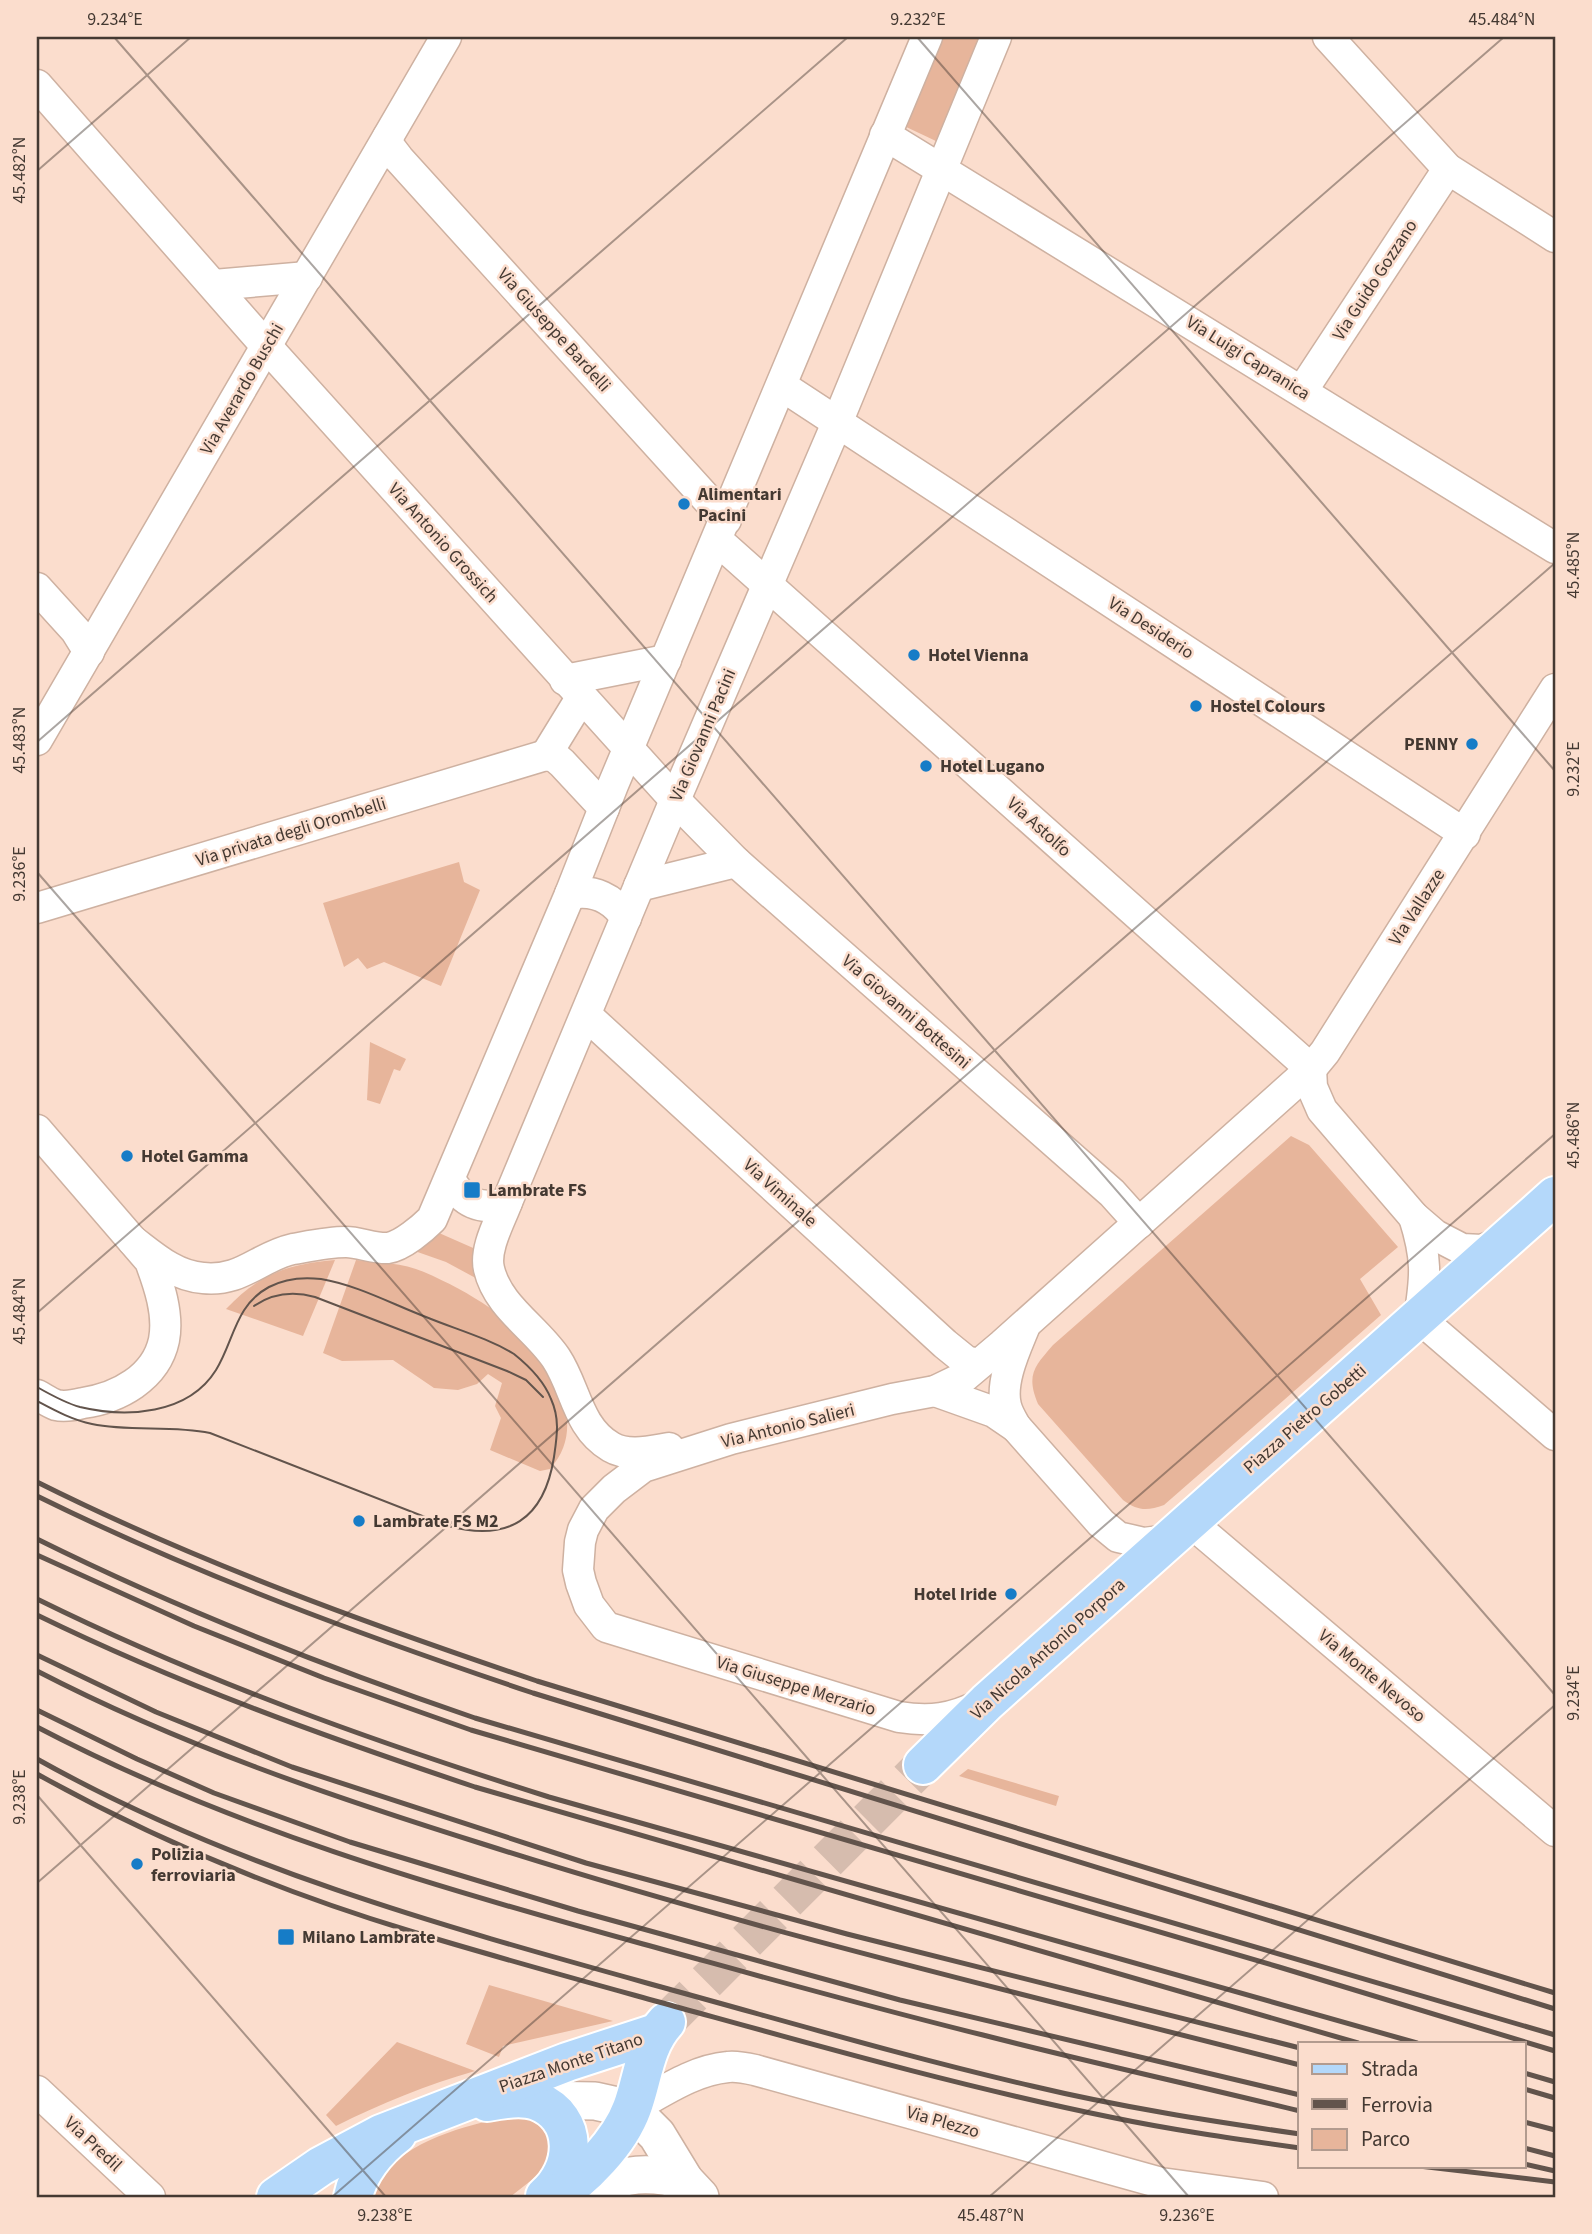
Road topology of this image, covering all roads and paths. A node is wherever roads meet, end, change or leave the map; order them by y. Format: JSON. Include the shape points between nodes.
{"nodes":[{"id":1,"x":446,"y":37,"type":"edge"},
{"id":2,"x":927,"y":37,"type":"edge"},
{"id":3,"x":996,"y":37,"type":"edge"},
{"id":4,"x":1328,"y":37,"type":"edge"},
{"id":5,"x":37,"y":85,"type":"edge"},
{"id":6,"x":885,"y":135,"type":"junction"},
{"id":7,"x":388,"y":137,"type":"junction"},
{"id":8,"x":941,"y":169,"type":"junction"},
{"id":9,"x":1448,"y":169,"type":"junction"},
{"id":10,"x":1555,"y":237,"type":"edge"},
{"id":11,"x":307,"y":277,"type":"junction"},
{"id":12,"x":214,"y":285,"type":"junction"},
{"id":13,"x":267,"y":347,"type":"junction"},
{"id":14,"x":782,"y":386,"type":"junction"},
{"id":15,"x":1302,"y":391,"type":"junction"},
{"id":16,"x":837,"y":423,"type":"junction"},
{"id":17,"x":721,"y":530,"type":"junction"},
{"id":18,"x":1555,"y":548,"type":"edge"},
{"id":19,"x":767,"y":584,"type":"junction"},
{"id":20,"x":37,"y":588,"type":"edge"},
{"id":21,"x":89,"y":652,"type":"junction"},
{"id":22,"x":666,"y":660,"type":"junction"},
{"id":23,"x":573,"y":689,"type":"junction"},
{"id":24,"x":1553,"y":696,"type":"edge"},
{"id":25,"x":37,"y":740,"type":"edge"},
{"id":26,"x":628,"y":749,"type":"junction"},
{"id":27,"x":546,"y":755,"type":"junction"},
{"id":28,"x":675,"y":800,"type":"junction"},
{"id":29,"x":604,"y":808,"type":"junction"},
{"id":30,"x":1465,"y":834,"type":"junction"},
{"id":31,"x":736,"y":862,"type":"junction"},
{"id":32,"x":639,"y":886,"type":"junction"},
{"id":33,"x":570,"y":894,"type":"junction"},
{"id":34,"x":37,"y":908,"type":"edge"},
{"id":35,"x":626,"y":918,"type":"junction"},
{"id":36,"x":586,"y":1015,"type":"junction"},
{"id":37,"x":1311,"y":1069,"type":"junction"},
{"id":38,"x":1263,"y":1112,"type":"junction"},
{"id":39,"x":1326,"y":1117,"type":"junction"},
{"id":40,"x":37,"y":1130,"type":"edge"},
{"id":41,"x":450,"y":1179,"type":"junction"},
{"id":42,"x":1555,"y":1196,"type":"edge"},
{"id":43,"x":507,"y":1202,"type":"junction"},
{"id":44,"x":1414,"y":1217,"type":"junction"},
{"id":45,"x":1139,"y":1223,"type":"junction"},
{"id":46,"x":1505,"y":1241,"type":"junction"},
{"id":47,"x":141,"y":1251,"type":"junction"},
{"id":48,"x":1419,"y":1318,"type":"junction"},
{"id":49,"x":1026,"y":1324,"type":"junction"},
{"id":50,"x":967,"y":1359,"type":"junction"},
{"id":51,"x":935,"y":1391,"type":"junction"},
{"id":52,"x":46,"y":1400,"type":"edge"},
{"id":53,"x":1016,"y":1427,"type":"junction"},
{"id":54,"x":1555,"y":1436,"type":"edge"},
{"id":55,"x":732,"y":1439,"type":"junction"},
{"id":56,"x":1101,"y":1523,"type":"junction"},
{"id":57,"x":1182,"y":1528,"type":"junction"},
{"id":58,"x":1101,"y":1600,"type":"junction"},
{"id":59,"x":606,"y":1627,"type":"joint"},
{"id":60,"x":987,"y":1702,"type":"junction"},
{"id":61,"x":923,"y":1765,"type":"tunnel mouth"},
{"id":62,"x":1555,"y":1831,"type":"edge"},
{"id":63,"x":37,"y":2091,"type":"edge"},
{"id":64,"x":536,"y":2100,"type":"junction"},
{"id":65,"x":631,"y":2109,"type":"junction"},
{"id":66,"x":432,"y":2113,"type":"junction"},
{"id":67,"x":692,"y":2189,"type":"edge"},
{"id":68,"x":150,"y":2197,"type":"edge"},
{"id":69,"x":276,"y":2197,"type":"edge"},
{"id":70,"x":353,"y":2197,"type":"edge"},
{"id":71,"x":543,"y":2197,"type":"edge"},
{"id":72,"x":553,"y":2197,"type":"edge"},
{"id":73,"x":576,"y":2197,"type":"edge"},
{"id":74,"x":1262,"y":2197,"type":"edge"}],
"edges":[{"from":1,"to":7,"type":"street","name":"Via Averardo Buschi"},
{"from":2,"to":6,"type":"street"},
{"from":3,"to":8,"type":"street","name":"Via Giovanni Pacini"},
{"from":4,"to":9,"type":"street"},
{"from":5,"to":12,"type":"street","name":"Via Antonio Grossich"},
{"from":6,"to":8,"type":"street"},
{"from":6,"to":14,"type":"street"},
{"from":7,"to":11,"type":"street","name":"Via Averardo Buschi"},
{"from":7,"to":17,"type":"street","name":"Via Giuseppe Bardelli","via":[[399,159]]},
{"from":8,"to":15,"type":"street","name":"Via Luigi Capranica"},
{"from":8,"to":16,"type":"street","name":"Via Giovanni Pacini"},
{"from":9,"to":10,"type":"street"},
{"from":9,"to":15,"type":"street","name":"Via Guido Gozzano"},
{"from":11,"to":12,"type":"street"},
{"from":11,"to":13,"type":"street","name":"Via Averardo Buschi"},
{"from":12,"to":13,"type":"street","name":"Via Antonio Grossich"},
{"from":13,"to":21,"type":"street","name":"Via Averardo Buschi"},
{"from":13,"to":23,"type":"street","name":"Via Antonio Grossich"},
{"from":14,"to":16,"type":"street"},
{"from":14,"to":17,"type":"street"},
{"from":15,"to":18,"type":"street","name":"Via Luigi Capranica"},
{"from":16,"to":19,"type":"street","name":"Via Giovanni Pacini"},
{"from":16,"to":30,"type":"street","name":"Via Desiderio"},
{"from":17,"to":19,"type":"street"},
{"from":17,"to":22,"type":"street"},
{"from":19,"to":28,"type":"street","name":"Via Giovanni Pacini"},
{"from":19,"to":37,"type":"street","name":"Via Astolfo"},
{"from":20,"to":21,"type":"street"},
{"from":21,"to":25,"type":"street","name":"Via Averardo Buschi"},
{"from":22,"to":23,"type":"street"},
{"from":22,"to":26,"type":"street"},
{"from":23,"to":26,"type":"street","name":"Via Antonio Grossich"},
{"from":23,"to":27,"type":"street"},
{"from":24,"to":30,"type":"street","name":"Via Vallazze"},
{"from":26,"to":28,"type":"street","name":"Via Antonio Grossich"},
{"from":26,"to":29,"type":"street"},
{"from":27,"to":29,"type":"street","via":[[562,763]]},
{"from":27,"to":34,"type":"street","name":"Via privata degli Orombelli"},
{"from":28,"to":31,"type":"street","name":"Via Giovanni Bottesini"},
{"from":28,"to":32,"type":"street","name":"Via Giovanni Pacini"},
{"from":29,"to":33,"type":"street"},
{"from":30,"to":37,"type":"street","name":"Via Vallazze"},
{"from":31,"to":32,"type":"street"},
{"from":31,"to":45,"type":"street","name":"Via Giovanni Bottesini","via":[[1112,1193]]},
{"from":32,"to":35,"type":"street","name":"Via Giovanni Pacini"},
{"from":33,"to":35,"type":"street","via":[[603,896]]},
{"from":33,"to":41,"type":"street"},
{"from":35,"to":36,"type":"street","name":"Via Giovanni Pacini"},
{"from":36,"to":43,"type":"street","name":"Via Giovanni Pacini"},
{"from":36,"to":50,"type":"street","name":"Via Viminale"},
{"from":37,"to":38,"type":"street","name":"Via Vallazze"},
{"from":37,"to":39,"type":"street","via":[[1315,1095]]},
{"from":38,"to":39,"type":"street","via":[[1286,1107]]},
{"from":38,"to":45,"type":"street","name":"Piazza Pietro Gobetti"},
{"from":39,"to":44,"type":"street"},
{"from":40,"to":47,"type":"street"},
{"from":41,"to":43,"type":"street","via":[[473,1203],[489,1207]]},
{"from":41,"to":47,"type":"street","via":[[432,1219],[389,1248],[347,1242],[316,1245],[270,1256],[243,1273],[214,1279],[187,1275]]},
{"from":42,"to":46,"type":"main road"},
{"from":43,"to":55,"type":"street","name":"Via Giovanni Pacini","via":[[488,1259],[492,1277],[508,1306],[555,1356],[584,1419],[599,1438],[627,1452]]},
{"from":44,"to":46,"type":"street","via":[[1462,1249],[1482,1250]]},
{"from":44,"to":48,"type":"street","via":[[1425,1265]]},
{"from":45,"to":49,"type":"street","name":"Piazza Pietro Gobetti"},
{"from":46,"to":48,"type":"main road"},
{"from":47,"to":52,"type":"street","via":[[158,1285],[165,1320],[154,1363],[135,1384],[110,1396],[90,1402]]},
{"from":48,"to":54,"type":"street"},
{"from":48,"to":57,"type":"main road","name":"Piazza Pietro Gobetti"},
{"from":49,"to":50,"type":"street","name":"Piazza Pietro Gobetti"},
{"from":49,"to":53,"type":"street","name":"Piazza Pietro Gobetti","via":[[1005,1397]]},
{"from":50,"to":51,"type":"street","name":"Piazza Pietro Gobetti","via":[[964,1377]]},
{"from":51,"to":53,"type":"street","name":"Piazza Pietro Gobetti","via":[[994,1412]]},
{"from":51,"to":55,"type":"street","name":"Via Antonio Salieri"},
{"from":53,"to":56,"type":"street","name":"Piazza Pietro Gobetti"},
{"from":55,"to":59,"type":"street","name":"Via Antonio Salieri","via":[[643,1467],[594,1509],[583,1530],[578,1570],[589,1605]]},
{"from":56,"to":57,"type":"street","name":"Piazza Pietro Gobetti","via":[[1118,1537],[1136,1543],[1160,1541]]},
{"from":56,"to":58,"type":"street","name":"Piazza Pietro Gobetti","via":[[1116,1557],[1114,1574]]},
{"from":57,"to":58,"type":"main road","name":"Via Nicola Antonio Porpora"},
{"from":57,"to":62,"type":"street","name":"Via Monte Nevoso"},
{"from":58,"to":60,"type":"main road","name":"Via Nicola Antonio Porpora"},
{"from":59,"to":60,"type":"street","name":"Via Giuseppe Merzario","via":[[899,1717],[944,1719]]},
{"from":60,"to":61,"type":"main road","name":"Via Nicola Antonio Porpora"},
{"from":63,"to":68,"type":"street","name":"Via Predil"},
{"from":64,"to":65,"type":"street","name":"Piazza Monte Titano","via":[[595,2101]]},
{"from":64,"to":66,"type":"main road","name":"Piazza Monte Titano","via":[[496,2100]]},
{"from":64,"to":71,"type":"main road","name":"Piazza Monte Titano","via":[[558,2115],[570,2138],[563,2171]]},
{"from":65,"to":66,"type":"main road","name":"Piazza Monte Titano","via":[[648,2051],[661,2027]]},
{"from":65,"to":67,"type":"street","via":[[657,2135]]},
{"from":65,"to":72,"type":"main road","name":"Piazza Monte Titano","via":[[590,2168]]},
{"from":65,"to":74,"type":"street","name":"Via Plezzo","via":[[681,2081],[729,2066],[1161,2183]]},
{"from":66,"to":69,"type":"main road","name":"Piazza Monte Titano","via":[[352,2149]]},
{"from":66,"to":70,"type":"main road","name":"Piazza Monte Titano","via":[[374,2155]]},
{"from":67,"to":73,"type":"street","via":[[665,2175],[637,2174]]}]}
